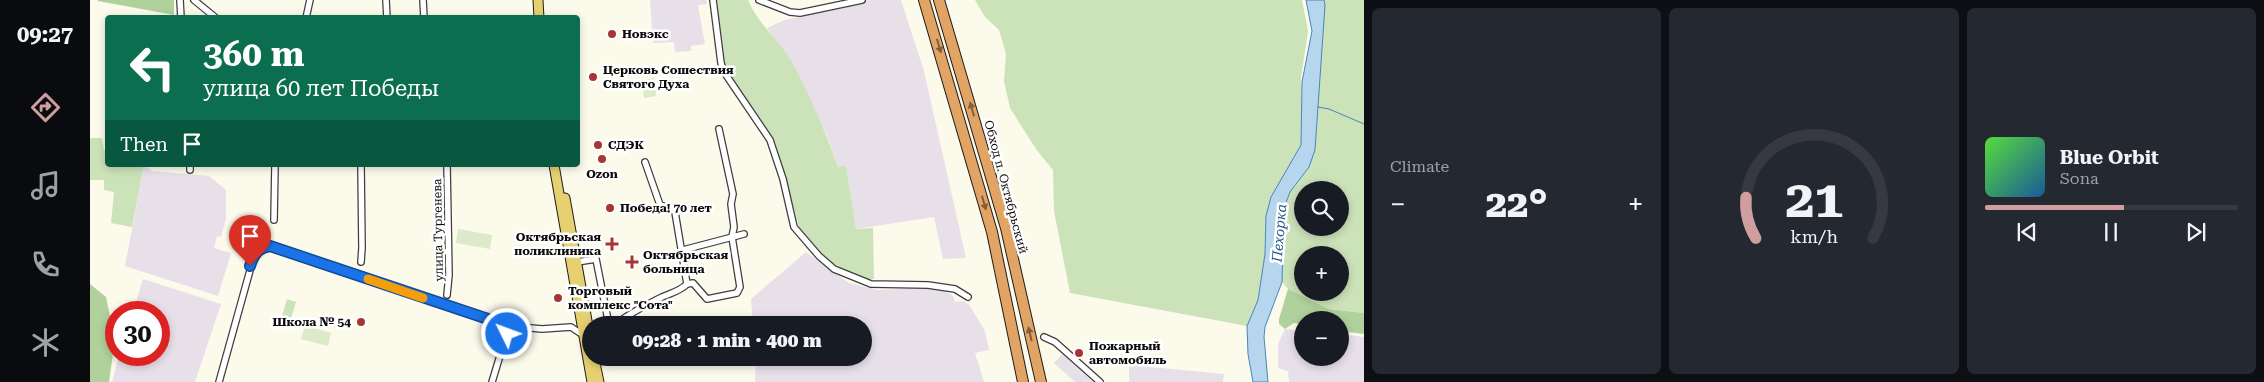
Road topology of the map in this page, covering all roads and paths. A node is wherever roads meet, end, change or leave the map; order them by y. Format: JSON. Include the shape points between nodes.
{"nodes":[{"id":1,"x":180,"y":0,"type":"edge"},
{"id":2,"x":194,"y":0,"type":"edge"},
{"id":3,"x":310,"y":0,"type":"edge"},
{"id":4,"x":386,"y":0,"type":"edge"},
{"id":5,"x":423,"y":0,"type":"edge"},
{"id":6,"x":538,"y":0,"type":"edge"},
{"id":7,"x":544,"y":0,"type":"edge"},
{"id":8,"x":713,"y":0,"type":"edge"},
{"id":9,"x":759,"y":0,"type":"edge"},
{"id":10,"x":862,"y":0,"type":"edge"},
{"id":11,"x":924,"y":0,"type":"edge"},
{"id":12,"x":939,"y":0,"type":"edge"},
{"id":13,"x":181,"y":15,"type":"edge"},
{"id":14,"x":212,"y":15,"type":"edge"},
{"id":15,"x":307,"y":15,"type":"edge"},
{"id":16,"x":387,"y":15,"type":"edge"},
{"id":17,"x":424,"y":15,"type":"edge"},
{"id":18,"x":539,"y":15,"type":"edge"},
{"id":19,"x":545,"y":15,"type":"edge"},
{"id":20,"x":719,"y":129,"type":"dead end"},
{"id":21,"x":645,"y":162,"type":"dead end"},
{"id":22,"x":275,"y":167,"type":"edge"},
{"id":23,"x":361,"y":167,"type":"edge"},
{"id":24,"x":447,"y":167,"type":"edge"},
{"id":25,"x":554,"y":167,"type":"edge"},
{"id":26,"x":560,"y":167,"type":"edge"},
{"id":27,"x":274,"y":220,"type":"dead end"},
{"id":28,"x":744,"y":234,"type":"dead end"},
{"id":29,"x":732,"y":237,"type":"junction"},
{"id":30,"x":682,"y":250,"type":"junction"},
{"id":31,"x":361,"y":262,"type":"dead end"},
{"id":32,"x":577,"y":262,"type":"junction"},
{"id":33,"x":687,"y":284,"type":"junction"},
{"id":34,"x":447,"y":295,"type":"dead end"},
{"id":35,"x":968,"y":297,"type":"dead end"},
{"id":36,"x":580,"y":314,"type":"junction"},
{"id":37,"x":586,"y":316,"type":"edge"},
{"id":38,"x":607,"y":316,"type":"edge"},
{"id":39,"x":625,"y":316,"type":"edge"},
{"id":40,"x":582,"y":325,"type":"edge"},
{"id":41,"x":509,"y":326,"type":"junction"},
{"id":42,"x":568,"y":327,"type":"junction"},
{"id":43,"x":582,"y":334,"type":"edge"},
{"id":44,"x":1044,"y":337,"type":"dead end"},
{"id":45,"x":589,"y":366,"type":"edge"},
{"id":46,"x":595,"y":366,"type":"edge"},
{"id":47,"x":219,"y":382,"type":"edge"},
{"id":48,"x":492,"y":382,"type":"edge"},
{"id":49,"x":592,"y":382,"type":"edge"},
{"id":50,"x":598,"y":382,"type":"edge"},
{"id":51,"x":1023,"y":382,"type":"edge"},
{"id":52,"x":1041,"y":382,"type":"edge"},
{"id":53,"x":1100,"y":382,"type":"edge"}],
"edges":[{"from":1,"to":13,"type":"street"},
{"from":2,"to":14,"type":"street"},
{"from":3,"to":15,"type":"street"},
{"from":4,"to":16,"type":"street"},
{"from":5,"to":17,"type":"street"},
{"from":6,"to":18,"type":"main road"},
{"from":7,"to":19,"type":"main road"},
{"from":8,"to":35,"type":"street","via":[[724,72],[770,140],[794,228],[834,269],[853,278],[871,284],[955,289]]},
{"from":9,"to":10,"type":"street","via":[[800,13]]},
{"from":11,"to":51,"type":"highway","name":"Обход п. Октябрьский","one_way":true,"via":[[992,232]]},
{"from":52,"to":12,"type":"highway","name":"Обход п. Октябрьский","one_way":true,"via":[[1006,228]]},
{"from":20,"to":29,"type":"street","via":[[733,194]]},
{"from":21,"to":30,"type":"street","via":[[660,205],[675,212]]},
{"from":22,"to":27,"type":"street"},
{"from":23,"to":31,"type":"street"},
{"from":24,"to":34,"type":"street","name":"улица Тургенева"},
{"from":25,"to":36,"type":"main road"},
{"from":26,"to":32,"type":"main road"},
{"from":28,"to":29,"type":"street"},
{"from":29,"to":30,"type":"street"},
{"from":29,"to":33,"type":"street","via":[[740,291],[707,299],[694,283]]},
{"from":30,"to":33,"type":"street"},
{"from":32,"to":37,"type":"main road"},
{"from":32,"to":38,"type":"street","via":[[596,259]]},
{"from":33,"to":39,"type":"street","via":[[680,291]]},
{"from":36,"to":40,"type":"main road"},
{"from":36,"to":42,"type":"street"},
{"from":41,"to":42,"type":"street","via":[[542,330]]},
{"from":41,"to":47,"type":"street","via":[[270,246],[262,247],[250,266]]},
{"from":41,"to":48,"type":"street"},
{"from":42,"to":43,"type":"street"},
{"from":44,"to":53,"type":"street","via":[[1055,342]]},
{"from":45,"to":49,"type":"main road"},
{"from":46,"to":50,"type":"main road"}]}
